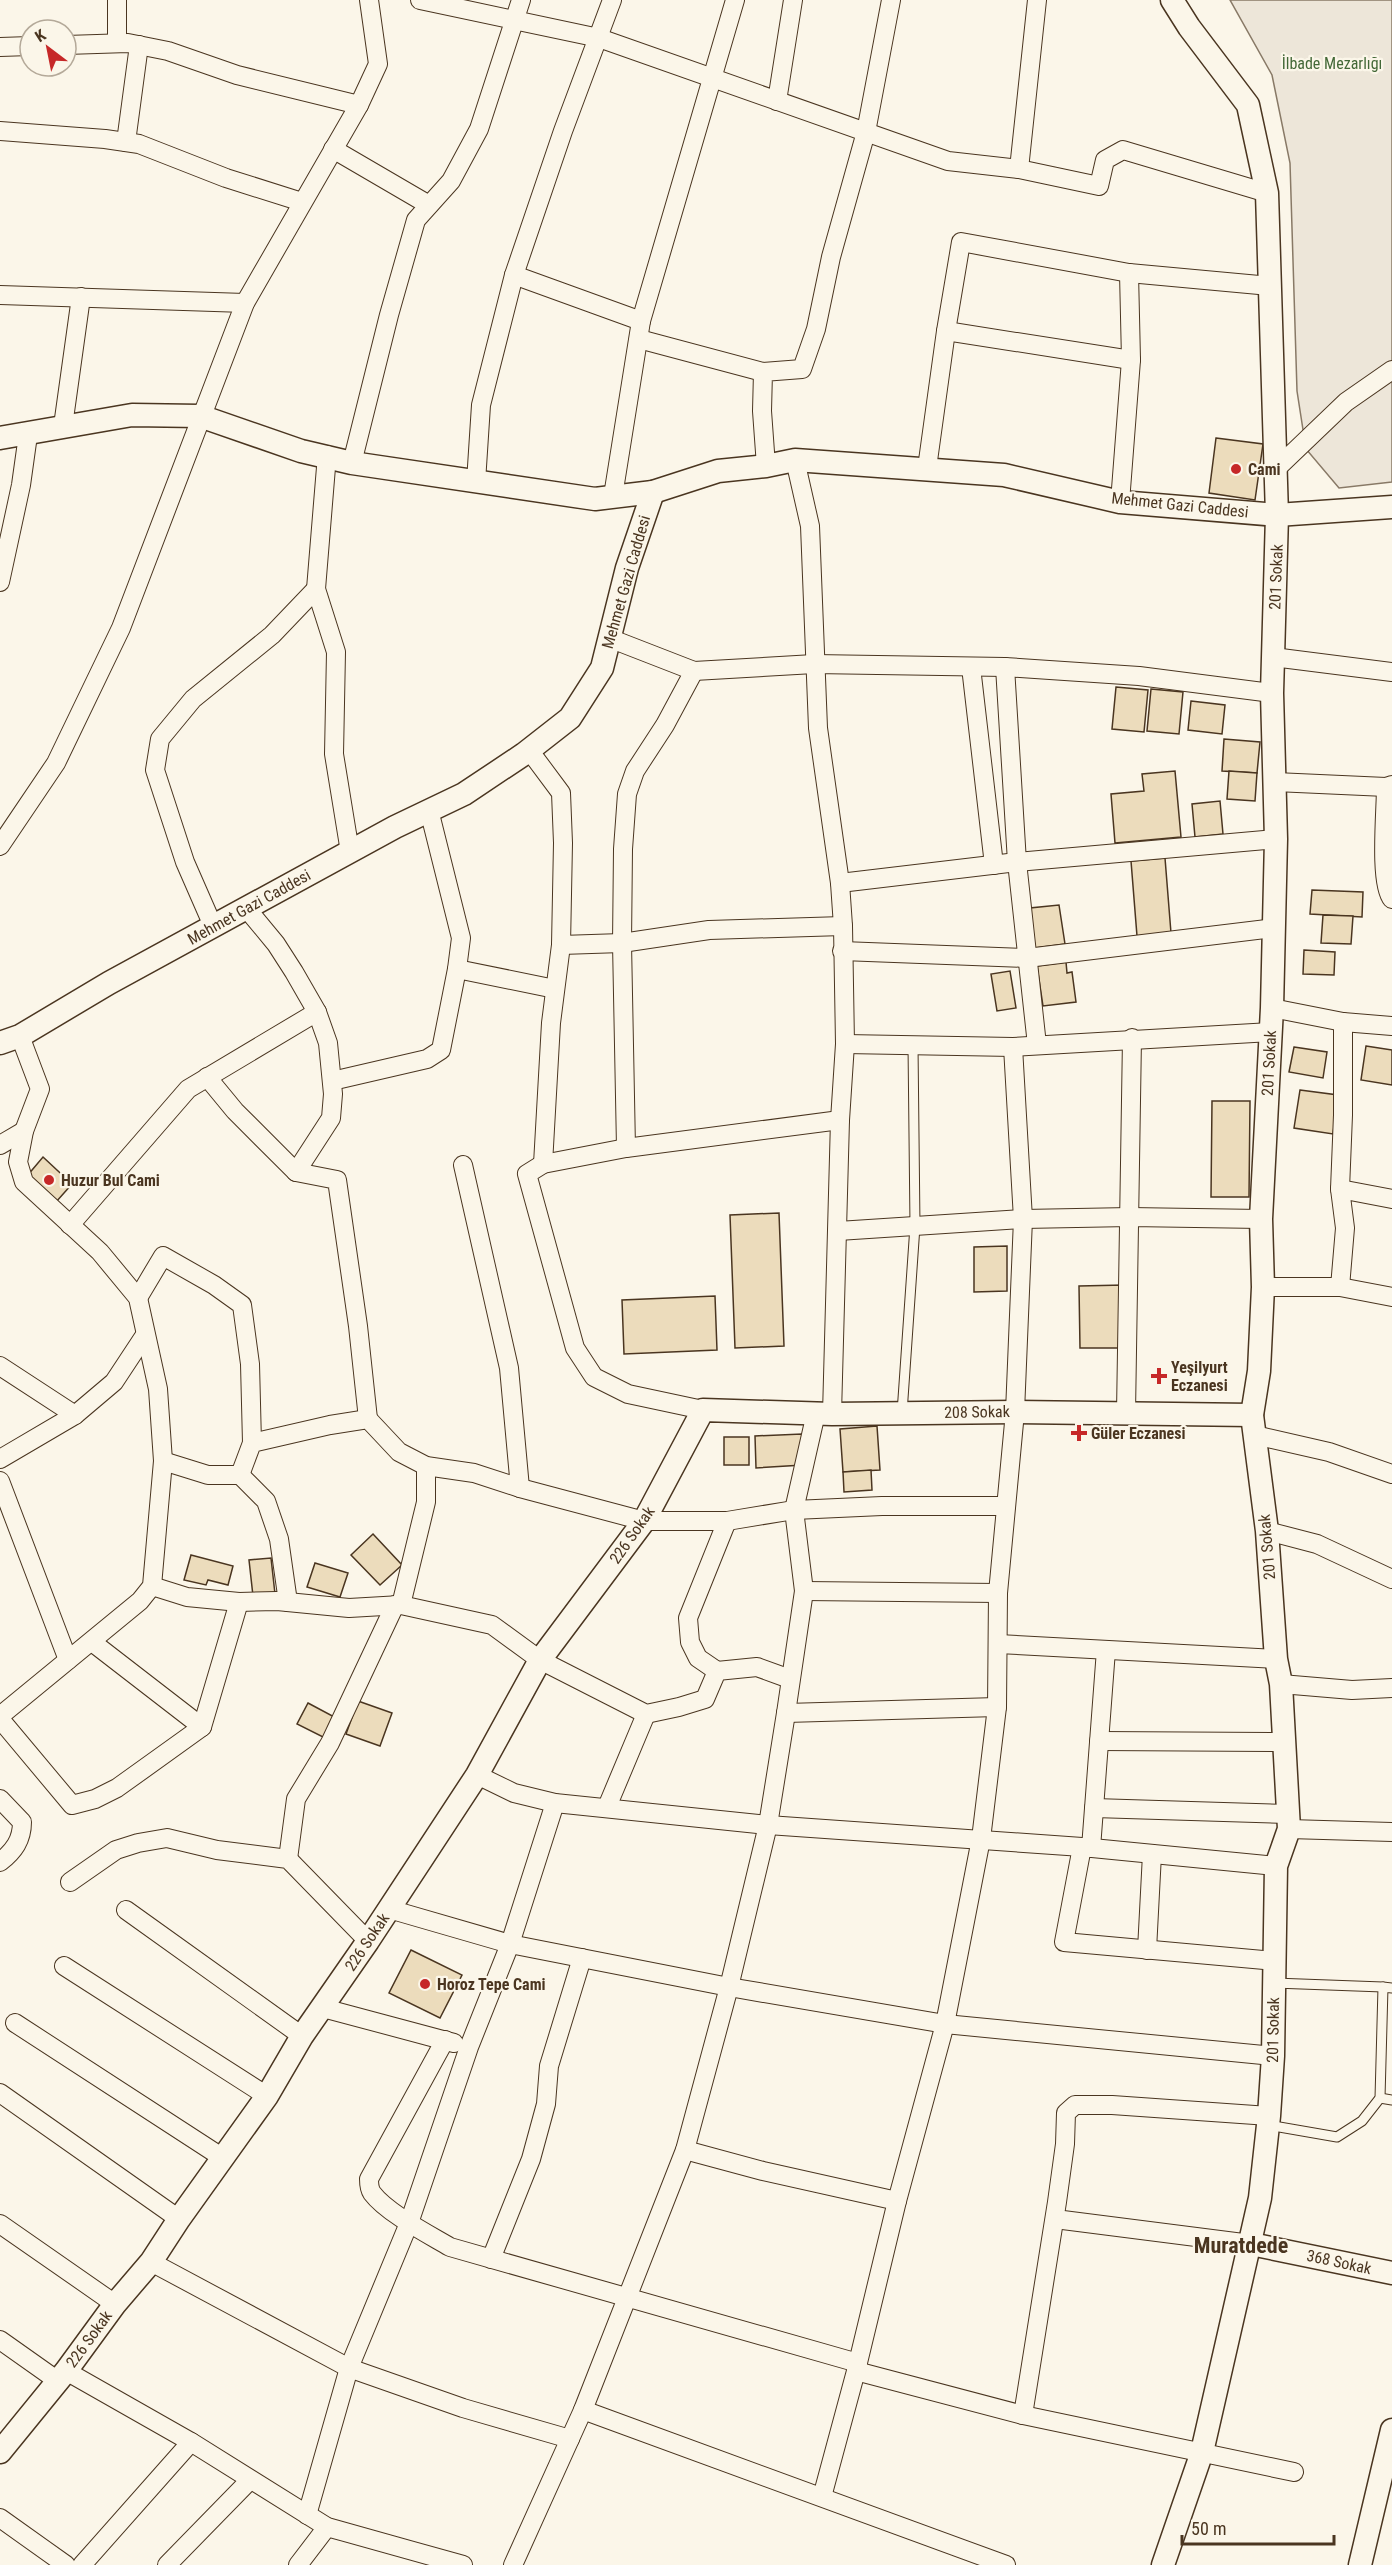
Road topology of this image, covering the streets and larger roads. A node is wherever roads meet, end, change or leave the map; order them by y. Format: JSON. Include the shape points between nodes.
{"nodes":[{"id":1,"x":117,"y":0,"type":"edge"},
{"id":2,"x":369,"y":0,"type":"edge"},
{"id":3,"x":420,"y":0,"type":"edge"},
{"id":4,"x":521,"y":0,"type":"edge"},
{"id":5,"x":612,"y":0,"type":"edge"},
{"id":6,"x":735,"y":0,"type":"edge"},
{"id":7,"x":793,"y":0,"type":"edge"},
{"id":8,"x":891,"y":0,"type":"edge"},
{"id":9,"x":1037,"y":0,"type":"edge"},
{"id":10,"x":1172,"y":0,"type":"edge"},
{"id":11,"x":514,"y":21,"type":"junction"},
{"id":12,"x":599,"y":38,"type":"junction"},
{"id":13,"x":117,"y":43,"type":"junction"},
{"id":14,"x":78,"y":45,"type":"edge"},
{"id":15,"x":139,"y":45,"type":"junction"},
{"id":16,"x":18,"y":46,"type":"edge"},
{"id":17,"x":0,"y":47,"type":"edge"},
{"id":18,"x":713,"y":79,"type":"junction"},
{"id":19,"x":777,"y":101,"type":"junction"},
{"id":20,"x":359,"y":105,"type":"junction"},
{"id":21,"x":0,"y":131,"type":"edge"},
{"id":22,"x":866,"y":132,"type":"junction"},
{"id":23,"x":126,"y":142,"type":"junction"},
{"id":24,"x":333,"y":149,"type":"junction"},
{"id":25,"x":1019,"y":169,"type":"junction"},
{"id":26,"x":1267,"y":193,"type":"junction"},
{"id":27,"x":302,"y":202,"type":"junction"},
{"id":28,"x":429,"y":205,"type":"junction"},
{"id":29,"x":1129,"y":273,"type":"junction"},
{"id":30,"x":514,"y":276,"type":"junction"},
{"id":31,"x":1270,"y":286,"type":"junction"},
{"id":32,"x":0,"y":295,"type":"edge"},
{"id":33,"x":81,"y":297,"type":"junction"},
{"id":34,"x":245,"y":303,"type":"junction"},
{"id":35,"x":641,"y":321,"type":"junction"},
{"id":36,"x":946,"y":331,"type":"junction"},
{"id":37,"x":639,"y":339,"type":"junction"},
{"id":38,"x":1131,"y":360,"type":"junction"},
{"id":39,"x":1392,"y":370,"type":"edge"},
{"id":40,"x":763,"y":372,"type":"junction"},
{"id":41,"x":200,"y":417,"type":"junction"},
{"id":42,"x":63,"y":426,"type":"junction"},
{"id":43,"x":28,"y":435,"type":"junction"},
{"id":44,"x":0,"y":438,"type":"edge"},
{"id":45,"x":327,"y":455,"type":"junction"},
{"id":46,"x":795,"y":460,"type":"junction"},
{"id":47,"x":352,"y":463,"type":"junction"},
{"id":48,"x":766,"y":466,"type":"junction"},
{"id":49,"x":927,"y":468,"type":"junction"},
{"id":50,"x":1276,"y":469,"type":"junction"},
{"id":51,"x":476,"y":482,"type":"junction"},
{"id":52,"x":653,"y":492,"type":"junction"},
{"id":53,"x":613,"y":496,"type":"junction"},
{"id":54,"x":1120,"y":502,"type":"junction"},
{"id":55,"x":1392,"y":507,"type":"edge"},
{"id":56,"x":1278,"y":515,"type":"junction"},
{"id":57,"x":0,"y":582,"type":"edge"},
{"id":58,"x":316,"y":590,"type":"junction"},
{"id":59,"x":609,"y":638,"type":"junction"},
{"id":60,"x":1273,"y":657,"type":"junction"},
{"id":61,"x":814,"y":664,"type":"junction"},
{"id":62,"x":971,"y":667,"type":"junction"},
{"id":63,"x":1005,"y":667,"type":"junction"},
{"id":64,"x":694,"y":672,"type":"junction"},
{"id":65,"x":1392,"y":672,"type":"edge"},
{"id":66,"x":1272,"y":693,"type":"junction"},
{"id":67,"x":529,"y":750,"type":"junction"},
{"id":68,"x":1275,"y":782,"type":"junction"},
{"id":69,"x":1389,"y":786,"type":"edge"},
{"id":70,"x":429,"y":810,"type":"junction"},
{"id":71,"x":1276,"y":839,"type":"junction"},
{"id":72,"x":0,"y":846,"type":"edge"},
{"id":73,"x":350,"y":852,"type":"junction"},
{"id":74,"x":1017,"y":862,"type":"junction"},
{"id":75,"x":994,"y":865,"type":"junction"},
{"id":76,"x":840,"y":883,"type":"junction"},
{"id":77,"x":1392,"y":899,"type":"edge"},
{"id":78,"x":246,"y":909,"type":"junction"},
{"id":79,"x":213,"y":926,"type":"junction"},
{"id":80,"x":843,"y":926,"type":"junction"},
{"id":81,"x":1274,"y":928,"type":"junction"},
{"id":82,"x":622,"y":943,"type":"junction"},
{"id":83,"x":561,"y":945,"type":"junction"},
{"id":84,"x":842,"y":951,"type":"junction"},
{"id":85,"x":1027,"y":958,"type":"junction"},
{"id":86,"x":458,"y":969,"type":"junction"},
{"id":87,"x":555,"y":989,"type":"junction"},
{"id":88,"x":1272,"y":1008,"type":"junction"},
{"id":89,"x":317,"y":1012,"type":"junction"},
{"id":90,"x":1343,"y":1022,"type":"junction"},
{"id":91,"x":1392,"y":1026,"type":"edge"},
{"id":92,"x":1271,"y":1032,"type":"junction"},
{"id":93,"x":1132,"y":1038,"type":"junction"},
{"id":94,"x":5,"y":1041,"type":"edge"},
{"id":95,"x":845,"y":1044,"type":"junction"},
{"id":96,"x":1036,"y":1044,"type":"junction"},
{"id":97,"x":1013,"y":1047,"type":"junction"},
{"id":98,"x":207,"y":1077,"type":"junction"},
{"id":99,"x":332,"y":1081,"type":"junction"},
{"id":100,"x":840,"y":1120,"type":"junction"},
{"id":101,"x":24,"y":1131,"type":"junction"},
{"id":102,"x":0,"y":1145,"type":"edge"},
{"id":103,"x":626,"y":1148,"type":"junction"},
{"id":104,"x":543,"y":1164,"type":"junction"},
{"id":105,"x":463,"y":1165,"type":"dead end"},
{"id":106,"x":296,"y":1172,"type":"junction"},
{"id":107,"x":1340,"y":1189,"type":"junction"},
{"id":108,"x":1392,"y":1199,"type":"edge"},
{"id":109,"x":1130,"y":1217,"type":"junction"},
{"id":110,"x":1261,"y":1219,"type":"junction"},
{"id":111,"x":1023,"y":1220,"type":"junction"},
{"id":112,"x":70,"y":1225,"type":"junction"},
{"id":113,"x":838,"y":1231,"type":"junction"},
{"id":114,"x":1263,"y":1287,"type":"junction"},
{"id":115,"x":1340,"y":1287,"type":"junction"},
{"id":116,"x":1392,"y":1297,"type":"edge"},
{"id":117,"x":138,"y":1298,"type":"junction"},
{"id":118,"x":145,"y":1335,"type":"junction"},
{"id":119,"x":0,"y":1366,"type":"edge"},
{"id":120,"x":703,"y":1410,"type":"junction"},
{"id":121,"x":1015,"y":1412,"type":"junction"},
{"id":122,"x":824,"y":1413,"type":"junction"},
{"id":123,"x":1126,"y":1413,"type":"junction"},
{"id":124,"x":75,"y":1415,"type":"junction"},
{"id":125,"x":368,"y":1419,"type":"junction"},
{"id":126,"x":1253,"y":1425,"type":"junction"},
{"id":127,"x":252,"y":1443,"type":"junction"},
{"id":128,"x":0,"y":1459,"type":"edge"},
{"id":129,"x":163,"y":1461,"type":"junction"},
{"id":130,"x":426,"y":1466,"type":"junction"},
{"id":131,"x":1392,"y":1474,"type":"edge"},
{"id":132,"x":240,"y":1475,"type":"junction"},
{"id":133,"x":0,"y":1481,"type":"edge"},
{"id":134,"x":520,"y":1488,"type":"junction"},
{"id":135,"x":1006,"y":1506,"type":"junction"},
{"id":136,"x":794,"y":1510,"type":"junction"},
{"id":137,"x":644,"y":1521,"type":"junction"},
{"id":138,"x":727,"y":1521,"type":"junction"},
{"id":139,"x":1267,"y":1531,"type":"junction"},
{"id":140,"x":1391,"y":1576,"type":"edge"},
{"id":141,"x":152,"y":1586,"type":"junction"},
{"id":142,"x":804,"y":1591,"type":"junction"},
{"id":143,"x":998,"y":1593,"type":"junction"},
{"id":144,"x":239,"y":1602,"type":"junction"},
{"id":145,"x":288,"y":1602,"type":"junction"},
{"id":146,"x":398,"y":1605,"type":"junction"},
{"id":147,"x":92,"y":1642,"type":"junction"},
{"id":148,"x":998,"y":1644,"type":"junction"},
{"id":149,"x":1106,"y":1650,"type":"junction"},
{"id":150,"x":1276,"y":1659,"type":"junction"},
{"id":151,"x":68,"y":1660,"type":"junction"},
{"id":152,"x":540,"y":1660,"type":"junction"},
{"id":153,"x":717,"y":1671,"type":"junction"},
{"id":154,"x":790,"y":1679,"type":"junction"},
{"id":155,"x":1281,"y":1684,"type":"junction"},
{"id":156,"x":1392,"y":1688,"type":"edge"},
{"id":157,"x":8,"y":1701,"type":"edge"},
{"id":158,"x":997,"y":1707,"type":"junction"},
{"id":159,"x":786,"y":1713,"type":"junction"},
{"id":160,"x":646,"y":1714,"type":"junction"},
{"id":161,"x":0,"y":1717,"type":"edge"},
{"id":162,"x":202,"y":1727,"type":"junction"},
{"id":163,"x":1099,"y":1741,"type":"junction"},
{"id":164,"x":1284,"y":1742,"type":"junction"},
{"id":165,"x":477,"y":1775,"type":"junction"},
{"id":166,"x":0,"y":1799,"type":"edge"},
{"id":167,"x":555,"y":1803,"type":"junction"},
{"id":168,"x":607,"y":1808,"type":"junction"},
{"id":169,"x":1094,"y":1808,"type":"junction"},
{"id":170,"x":1289,"y":1822,"type":"junction"},
{"id":171,"x":768,"y":1824,"type":"junction"},
{"id":172,"x":1392,"y":1832,"type":"edge"},
{"id":173,"x":981,"y":1839,"type":"junction"},
{"id":174,"x":1086,"y":1847,"type":"junction"},
{"id":175,"x":1152,"y":1854,"type":"junction"},
{"id":176,"x":288,"y":1859,"type":"junction"},
{"id":177,"x":0,"y":1862,"type":"edge"},
{"id":178,"x":1275,"y":1866,"type":"junction"},
{"id":179,"x":70,"y":1882,"type":"dead end"},
{"id":180,"x":389,"y":1909,"type":"junction"},
{"id":181,"x":126,"y":1910,"type":"dead end"},
{"id":182,"x":368,"y":1941,"type":"junction"},
{"id":183,"x":510,"y":1944,"type":"junction"},
{"id":184,"x":1147,"y":1950,"type":"junction"},
{"id":185,"x":582,"y":1958,"type":"junction"},
{"id":186,"x":64,"y":1966,"type":"dead end"},
{"id":187,"x":1274,"y":1972,"type":"junction"},
{"id":188,"x":729,"y":1987,"type":"junction"},
{"id":189,"x":323,"y":2008,"type":"junction"},
{"id":190,"x":15,"y":2023,"type":"dead end"},
{"id":191,"x":945,"y":2024,"type":"junction"},
{"id":192,"x":302,"y":2036,"type":"junction"},
{"id":193,"x":445,"y":2040,"type":"junction"},
{"id":194,"x":469,"y":2047,"type":"junction"},
{"id":195,"x":1273,"y":2056,"type":"junction"},
{"id":196,"x":0,"y":2093,"type":"edge"},
{"id":197,"x":267,"y":2096,"type":"junction"},
{"id":198,"x":1269,"y":2121,"type":"junction"},
{"id":199,"x":685,"y":2150,"type":"junction"},
{"id":200,"x":224,"y":2158,"type":"junction"},
{"id":201,"x":897,"y":2201,"type":"junction"},
{"id":202,"x":179,"y":2219,"type":"junction"},
{"id":203,"x":1055,"y":2219,"type":"junction"},
{"id":204,"x":409,"y":2223,"type":"junction"},
{"id":205,"x":0,"y":2224,"type":"edge"},
{"id":206,"x":1251,"y":2244,"type":"junction"},
{"id":207,"x":491,"y":2259,"type":"junction"},
{"id":208,"x":151,"y":2262,"type":"junction"},
{"id":209,"x":1392,"y":2272,"type":"edge"},
{"id":210,"x":627,"y":2298,"type":"junction"},
{"id":211,"x":115,"y":2304,"type":"junction"},
{"id":212,"x":0,"y":2340,"type":"edge"},
{"id":213,"x":857,"y":2367,"type":"junction"},
{"id":214,"x":349,"y":2368,"type":"junction"},
{"id":215,"x":62,"y":2376,"type":"junction"},
{"id":216,"x":583,"y":2410,"type":"junction"},
{"id":217,"x":1023,"y":2415,"type":"junction"},
{"id":218,"x":1392,"y":2430,"type":"edge"},
{"id":219,"x":570,"y":2439,"type":"junction"},
{"id":220,"x":191,"y":2442,"type":"junction"},
{"id":221,"x":0,"y":2452,"type":"edge"},
{"id":222,"x":1202,"y":2452,"type":"junction"},
{"id":223,"x":1294,"y":2472,"type":"dead end"},
{"id":224,"x":250,"y":2480,"type":"junction"},
{"id":225,"x":822,"y":2497,"type":"junction"},
{"id":226,"x":307,"y":2515,"type":"junction"},
{"id":227,"x":0,"y":2518,"type":"edge"},
{"id":228,"x":327,"y":2527,"type":"junction"},
{"id":229,"x":66,"y":2565,"type":"edge"},
{"id":230,"x":82,"y":2565,"type":"edge"},
{"id":231,"x":167,"y":2565,"type":"edge"},
{"id":232,"x":298,"y":2565,"type":"edge"},
{"id":233,"x":463,"y":2565,"type":"edge"},
{"id":234,"x":513,"y":2565,"type":"edge"},
{"id":235,"x":1006,"y":2565,"type":"edge"},
{"id":236,"x":1164,"y":2565,"type":"edge"},
{"id":237,"x":1360,"y":2565,"type":"edge"}],
"edges":[{"from":1,"to":13,"type":"street"},
{"from":2,"to":20,"type":"street","via":[[378,64]]},
{"from":3,"to":11,"type":"street"},
{"from":4,"to":11,"type":"street"},
{"from":5,"to":12,"type":"street"},
{"from":6,"to":18,"type":"street"},
{"from":7,"to":19,"type":"street"},
{"from":8,"to":22,"type":"street"},
{"from":9,"to":25,"type":"street"},
{"from":10,"to":26,"type":"street","name":"201 Sokak","via":[[1248,105]]},
{"from":11,"to":12,"type":"street"},
{"from":11,"to":28,"type":"street","via":[[479,129],[451,182]]},
{"from":12,"to":18,"type":"street"},
{"from":12,"to":30,"type":"street"},
{"from":13,"to":14,"type":"street"},
{"from":13,"to":15,"type":"street"},
{"from":15,"to":20,"type":"street","via":[[237,75]]},
{"from":15,"to":23,"type":"street"},
{"from":16,"to":17,"type":"street"},
{"from":18,"to":19,"type":"street"},
{"from":18,"to":35,"type":"street"},
{"from":19,"to":22,"type":"street"},
{"from":20,"to":24,"type":"street"},
{"from":21,"to":23,"type":"street"},
{"from":22,"to":25,"type":"street","via":[[948,161]]},
{"from":22,"to":40,"type":"street","via":[[831,257],[816,329],[802,369]]},
{"from":23,"to":27,"type":"street"},
{"from":24,"to":27,"type":"street"},
{"from":24,"to":28,"type":"street"},
{"from":25,"to":26,"type":"street","via":[[1099,186],[1105,160],[1123,150]]},
{"from":26,"to":31,"type":"street","name":"201 Sokak"},
{"from":27,"to":34,"type":"street"},
{"from":28,"to":47,"type":"street","via":[[416,220]]},
{"from":29,"to":31,"type":"street"},
{"from":29,"to":36,"type":"street","via":[[961,242]]},
{"from":29,"to":38,"type":"street"},
{"from":30,"to":35,"type":"street"},
{"from":30,"to":51,"type":"street","via":[[481,405]]},
{"from":31,"to":50,"type":"street","name":"201 Sokak"},
{"from":32,"to":33,"type":"street"},
{"from":33,"to":34,"type":"street"},
{"from":33,"to":42,"type":"street"},
{"from":34,"to":41,"type":"street"},
{"from":35,"to":37,"type":"street"},
{"from":36,"to":38,"type":"street"},
{"from":36,"to":49,"type":"street"},
{"from":37,"to":40,"type":"street"},
{"from":37,"to":53,"type":"street"},
{"from":38,"to":54,"type":"street"},
{"from":39,"to":50,"type":"street","via":[[1346,402]]},
{"from":40,"to":48,"type":"street"},
{"from":41,"to":42,"type":"street","via":[[132,415]]},
{"from":41,"to":45,"type":"street","via":[[301,451]]},
{"from":41,"to":72,"type":"street","via":[[121,628],[57,763]]},
{"from":42,"to":43,"type":"street"},
{"from":43,"to":44,"type":"street"},
{"from":43,"to":57,"type":"street"},
{"from":45,"to":47,"type":"street"},
{"from":45,"to":58,"type":"street"},
{"from":46,"to":48,"type":"street","name":"Mehmet Gazi Caddesi"},
{"from":46,"to":49,"type":"street","name":"Mehmet Gazi Caddesi"},
{"from":46,"to":61,"type":"street","via":[[810,526]]},
{"from":47,"to":51,"type":"street"},
{"from":48,"to":52,"type":"street","name":"Mehmet Gazi Caddesi","via":[[718,471]]},
{"from":49,"to":54,"type":"street","name":"Mehmet Gazi Caddesi","via":[[1004,475]]},
{"from":50,"to":56,"type":"street","name":"201 Sokak"},
{"from":51,"to":53,"type":"street","via":[[595,499]]},
{"from":52,"to":53,"type":"street"},
{"from":52,"to":59,"type":"street","name":"Mehmet Gazi Caddesi"},
{"from":54,"to":56,"type":"street","name":"Mehmet Gazi Caddesi"},
{"from":55,"to":56,"type":"street","name":"Mehmet Gazi Caddesi"},
{"from":56,"to":60,"type":"street","name":"201 Sokak"},
{"from":58,"to":73,"type":"street","via":[[336,652],[334,754]]},
{"from":58,"to":79,"type":"street","via":[[272,635],[193,699],[159,739],[155,770],[158,782],[184,862]]},
{"from":59,"to":64,"type":"street"},
{"from":59,"to":67,"type":"street","name":"Mehmet Gazi Caddesi","via":[[602,668],[570,718]]},
{"from":60,"to":65,"type":"street"},
{"from":60,"to":66,"type":"street","name":"201 Sokak"},
{"from":61,"to":62,"type":"street"},
{"from":61,"to":64,"type":"street"},
{"from":61,"to":76,"type":"street","via":[[818,728]]},
{"from":62,"to":63,"type":"street"},
{"from":62,"to":75,"type":"street"},
{"from":63,"to":66,"type":"street","via":[[1139,676]]},
{"from":63,"to":74,"type":"street"},
{"from":64,"to":82,"type":"street","via":[[635,771],[627,794]]},
{"from":66,"to":68,"type":"street","name":"201 Sokak"},
{"from":67,"to":70,"type":"street","name":"Mehmet Gazi Caddesi","via":[[464,794]]},
{"from":67,"to":83,"type":"street","via":[[561,793]]},
{"from":68,"to":69,"type":"street"},
{"from":68,"to":71,"type":"street","name":"201 Sokak"},
{"from":69,"to":77,"type":"street","via":[[1384,872]]},
{"from":70,"to":73,"type":"street","name":"Mehmet Gazi Caddesi"},
{"from":70,"to":86,"type":"street","via":[[461,938]]},
{"from":71,"to":74,"type":"street"},
{"from":71,"to":81,"type":"street","name":"201 Sokak"},
{"from":73,"to":78,"type":"street","name":"Mehmet Gazi Caddesi"},
{"from":74,"to":75,"type":"street"},
{"from":74,"to":85,"type":"street"},
{"from":75,"to":76,"type":"street"},
{"from":76,"to":80,"type":"street"},
{"from":78,"to":79,"type":"street","name":"Mehmet Gazi Caddesi"},
{"from":78,"to":89,"type":"street","via":[[276,944]]},
{"from":79,"to":94,"type":"street","name":"Mehmet Gazi Caddesi"},
{"from":80,"to":82,"type":"street","via":[[710,930]]},
{"from":80,"to":84,"type":"street"},
{"from":81,"to":85,"type":"street"},
{"from":81,"to":88,"type":"street","name":"201 Sokak"},
{"from":82,"to":83,"type":"street"},
{"from":82,"to":103,"type":"street"},
{"from":83,"to":87,"type":"street"},
{"from":84,"to":85,"type":"street"},
{"from":84,"to":95,"type":"street"},
{"from":85,"to":96,"type":"street"},
{"from":86,"to":87,"type":"street"},
{"from":86,"to":99,"type":"street","via":[[441,1050],[427,1059]]},
{"from":87,"to":104,"type":"street"},
{"from":88,"to":90,"type":"street"},
{"from":88,"to":92,"type":"street","name":"201 Sokak"},
{"from":89,"to":98,"type":"street"},
{"from":89,"to":99,"type":"street","via":[[328,1043]]},
{"from":90,"to":91,"type":"street"},
{"from":90,"to":107,"type":"street"},
{"from":92,"to":93,"type":"street"},
{"from":92,"to":110,"type":"street","name":"201 Sokak"},
{"from":93,"to":96,"type":"street"},
{"from":93,"to":109,"type":"street"},
{"from":94,"to":101,"type":"street","via":[[40,1089]]},
{"from":95,"to":97,"type":"street"},
{"from":95,"to":100,"type":"street"},
{"from":96,"to":97,"type":"street"},
{"from":97,"to":111,"type":"street"},
{"from":98,"to":106,"type":"street"},
{"from":98,"to":112,"type":"street","via":[[188,1089]]},
{"from":99,"to":106,"type":"street","via":[[331,1118]]},
{"from":100,"to":103,"type":"street"},
{"from":100,"to":113,"type":"street"},
{"from":101,"to":102,"type":"street"},
{"from":101,"to":112,"type":"street","via":[[18,1162],[24,1182]]},
{"from":103,"to":104,"type":"street"},
{"from":104,"to":120,"type":"street","via":[[527,1174],[575,1348],[594,1377],[628,1394]]},
{"from":105,"to":134,"type":"street","via":[[509,1368]]},
{"from":106,"to":125,"type":"street","via":[[337,1180]]},
{"from":107,"to":108,"type":"street"},
{"from":107,"to":115,"type":"street","via":[[1345,1228]]},
{"from":109,"to":110,"type":"street"},
{"from":109,"to":111,"type":"street"},
{"from":109,"to":123,"type":"street"},
{"from":110,"to":114,"type":"street","name":"201 Sokak"},
{"from":111,"to":113,"type":"street"},
{"from":111,"to":121,"type":"street"},
{"from":112,"to":117,"type":"street","via":[[100,1252]]},
{"from":113,"to":122,"type":"street"},
{"from":114,"to":115,"type":"street"},
{"from":114,"to":126,"type":"street","name":"201 Sokak"},
{"from":115,"to":116,"type":"street"},
{"from":117,"to":118,"type":"street"},
{"from":117,"to":127,"type":"street","via":[[163,1256],[242,1305],[250,1364]]},
{"from":118,"to":124,"type":"street","via":[[114,1382]]},
{"from":118,"to":129,"type":"street","via":[[158,1389]]},
{"from":119,"to":124,"type":"street"},
{"from":120,"to":122,"type":"street","name":"208 Sokak"},
{"from":120,"to":137,"type":"street","name":"226 Sokak"},
{"from":121,"to":122,"type":"street","name":"208 Sokak"},
{"from":121,"to":123,"type":"street","name":"208 Sokak"},
{"from":121,"to":135,"type":"street"},
{"from":122,"to":136,"type":"street"},
{"from":123,"to":126,"type":"street","name":"208 Sokak"},
{"from":124,"to":128,"type":"street"},
{"from":125,"to":127,"type":"street"},
{"from":125,"to":130,"type":"street","via":[[399,1452]]},
{"from":126,"to":131,"type":"street"},
{"from":126,"to":139,"type":"street","name":"201 Sokak"},
{"from":127,"to":132,"type":"street"},
{"from":129,"to":132,"type":"street","via":[[208,1475]]},
{"from":129,"to":141,"type":"street"},
{"from":130,"to":134,"type":"street","via":[[474,1473]]},
{"from":130,"to":146,"type":"street","via":[[426,1502]]},
{"from":132,"to":145,"type":"street","via":[[266,1501],[279,1539]]},
{"from":133,"to":151,"type":"street"},
{"from":134,"to":137,"type":"street"},
{"from":135,"to":136,"type":"street"},
{"from":135,"to":143,"type":"street"},
{"from":136,"to":138,"type":"street"},
{"from":136,"to":142,"type":"street"},
{"from":137,"to":138,"type":"street"},
{"from":137,"to":152,"type":"street","name":"226 Sokak"},
{"from":138,"to":153,"type":"street","via":[[688,1618],[690,1642],[698,1658]]},
{"from":139,"to":140,"type":"street","via":[[1317,1544]]},
{"from":139,"to":150,"type":"street","name":"201 Sokak"},
{"from":141,"to":144,"type":"street","via":[[187,1598]]},
{"from":141,"to":147,"type":"street"},
{"from":142,"to":143,"type":"street"},
{"from":142,"to":154,"type":"street"},
{"from":143,"to":148,"type":"street"},
{"from":144,"to":145,"type":"street"},
{"from":144,"to":162,"type":"street"},
{"from":145,"to":146,"type":"street","via":[[349,1608]]},
{"from":146,"to":152,"type":"street","via":[[492,1625]]},
{"from":146,"to":176,"type":"street","via":[[330,1743],[296,1799]]},
{"from":147,"to":151,"type":"street"},
{"from":147,"to":162,"type":"street"},
{"from":148,"to":149,"type":"street"},
{"from":148,"to":158,"type":"street"},
{"from":149,"to":150,"type":"street"},
{"from":149,"to":163,"type":"street"},
{"from":150,"to":155,"type":"street","name":"201 Sokak"},
{"from":151,"to":157,"type":"street"},
{"from":152,"to":160,"type":"street"},
{"from":152,"to":165,"type":"street","name":"226 Sokak"},
{"from":153,"to":154,"type":"street","via":[[757,1667]]},
{"from":153,"to":160,"type":"street","via":[[705,1699]]},
{"from":154,"to":159,"type":"street"},
{"from":155,"to":156,"type":"street","via":[[1352,1690]]},
{"from":155,"to":164,"type":"street","name":"201 Sokak"},
{"from":157,"to":161,"type":"street"},
{"from":158,"to":159,"type":"street"},
{"from":158,"to":173,"type":"street"},
{"from":159,"to":171,"type":"street"},
{"from":160,"to":168,"type":"street"},
{"from":161,"to":162,"type":"street","via":[[72,1805],[117,1788]]},
{"from":163,"to":164,"type":"street"},
{"from":163,"to":169,"type":"street"},
{"from":164,"to":170,"type":"street","name":"201 Sokak"},
{"from":165,"to":167,"type":"street","via":[[514,1793]]},
{"from":165,"to":180,"type":"street","name":"226 Sokak"},
{"from":166,"to":177,"type":"street","via":[[22,1822],[22,1834],[12,1852]]},
{"from":167,"to":168,"type":"street"},
{"from":167,"to":183,"type":"street"},
{"from":168,"to":171,"type":"street"},
{"from":169,"to":170,"type":"street"},
{"from":169,"to":174,"type":"street"},
{"from":170,"to":172,"type":"street"},
{"from":170,"to":178,"type":"street","name":"201 Sokak"},
{"from":171,"to":173,"type":"street"},
{"from":171,"to":188,"type":"street"},
{"from":173,"to":174,"type":"street"},
{"from":173,"to":191,"type":"street"},
{"from":174,"to":175,"type":"street"},
{"from":174,"to":184,"type":"street","via":[[1064,1942]]},
{"from":175,"to":178,"type":"street"},
{"from":175,"to":184,"type":"street"},
{"from":176,"to":179,"type":"street","via":[[217,1850],[167,1838],[116,1850]]},
{"from":176,"to":182,"type":"street"},
{"from":178,"to":187,"type":"street","name":"201 Sokak"},
{"from":180,"to":182,"type":"street","name":"226 Sokak"},
{"from":180,"to":183,"type":"street"},
{"from":181,"to":192,"type":"street"},
{"from":182,"to":189,"type":"street","name":"226 Sokak"},
{"from":183,"to":185,"type":"street"},
{"from":183,"to":194,"type":"street"},
{"from":184,"to":187,"type":"street"},
{"from":185,"to":188,"type":"street"},
{"from":185,"to":207,"type":"street","via":[[549,2066],[546,2104],[531,2159]]},
{"from":186,"to":197,"type":"street"},
{"from":187,"to":195,"type":"street","name":"201 Sokak"},
{"from":188,"to":191,"type":"street"},
{"from":188,"to":199,"type":"street"},
{"from":189,"to":192,"type":"street","name":"226 Sokak"},
{"from":189,"to":193,"type":"street"},
{"from":190,"to":200,"type":"street"},
{"from":191,"to":195,"type":"street"},
{"from":191,"to":201,"type":"street"},
{"from":192,"to":197,"type":"street","name":"226 Sokak"},
{"from":193,"to":194,"type":"street"},
{"from":193,"to":204,"type":"street","via":[[369,2179],[371,2192]]},
{"from":194,"to":204,"type":"street"},
{"from":195,"to":198,"type":"street","name":"201 Sokak"},
{"from":196,"to":202,"type":"street"},
{"from":197,"to":200,"type":"street","name":"226 Sokak"},
{"from":198,"to":203,"type":"street","via":[[1112,2105],[1075,2105],[1066,2113]]},
{"from":198,"to":206,"type":"street","name":"201 Sokak"},
{"from":199,"to":201,"type":"street"},
{"from":199,"to":210,"type":"street"},
{"from":200,"to":202,"type":"street","name":"226 Sokak"},
{"from":201,"to":213,"type":"street"},
{"from":202,"to":208,"type":"street","name":"226 Sokak"},
{"from":203,"to":206,"type":"street"},
{"from":203,"to":217,"type":"street"},
{"from":204,"to":207,"type":"street","via":[[450,2247]]},
{"from":204,"to":214,"type":"street"},
{"from":205,"to":211,"type":"street"},
{"from":206,"to":209,"type":"street","name":"368 Sokak"},
{"from":206,"to":222,"type":"street","name":"201 Sokak"},
{"from":207,"to":210,"type":"street"},
{"from":208,"to":211,"type":"street","name":"226 Sokak"},
{"from":208,"to":214,"type":"street"},
{"from":210,"to":213,"type":"street"},
{"from":210,"to":216,"type":"street"},
{"from":211,"to":215,"type":"street","name":"226 Sokak"},
{"from":212,"to":215,"type":"street"},
{"from":213,"to":217,"type":"street"},
{"from":213,"to":225,"type":"street"},
{"from":214,"to":219,"type":"street","via":[[463,2408]]},
{"from":214,"to":226,"type":"street"},
{"from":215,"to":220,"type":"street"},
{"from":215,"to":221,"type":"street","name":"226 Sokak"},
{"from":216,"to":219,"type":"street"},
{"from":216,"to":225,"type":"street"},
{"from":217,"to":222,"type":"street"},
{"from":218,"to":237,"type":"street"},
{"from":219,"to":234,"type":"street"},
{"from":220,"to":224,"type":"street"},
{"from":220,"to":230,"type":"street"},
{"from":222,"to":223,"type":"street"},
{"from":222,"to":236,"type":"street","name":"201 Sokak"},
{"from":224,"to":226,"type":"street"},
{"from":224,"to":231,"type":"street"},
{"from":225,"to":235,"type":"street"},
{"from":226,"to":228,"type":"street"},
{"from":227,"to":229,"type":"street"},
{"from":228,"to":232,"type":"street"},
{"from":228,"to":233,"type":"street"}]}
